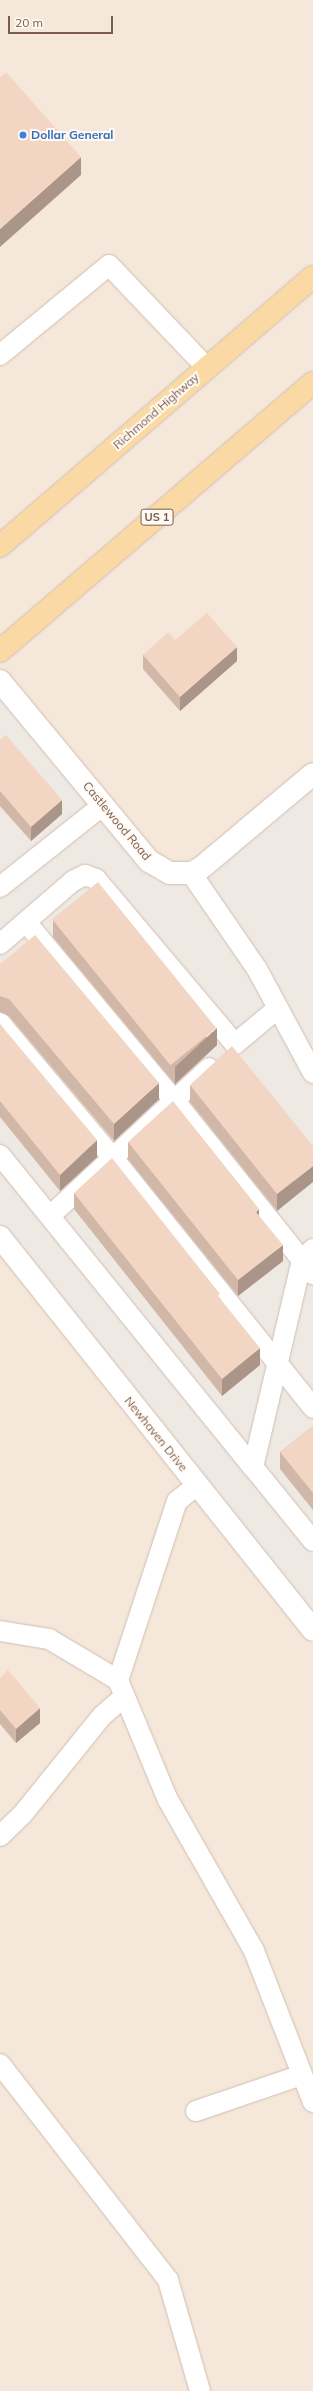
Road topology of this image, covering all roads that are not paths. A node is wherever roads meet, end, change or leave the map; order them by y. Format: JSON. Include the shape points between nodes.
{"nodes":[{"id":1,"x":313,"y":277,"type":"edge"},
{"id":2,"x":0,"y":355,"type":"edge"},
{"id":3,"x":207,"y":368,"type":"junction"},
{"id":4,"x":313,"y":383,"type":"edge"},
{"id":5,"x":0,"y":546,"type":"edge"},
{"id":6,"x":0,"y":651,"type":"edge"},
{"id":7,"x":0,"y":681,"type":"edge"},
{"id":8,"x":313,"y":774,"type":"edge"},
{"id":9,"x":103,"y":805,"type":"junction"},
{"id":10,"x":191,"y":873,"type":"junction"},
{"id":11,"x":0,"y":888,"type":"edge"},
{"id":12,"x":26,"y":922,"type":"junction"},
{"id":13,"x":0,"y":944,"type":"edge"},
{"id":14,"x":278,"y":1008,"type":"junction"},
{"id":15,"x":0,"y":1023,"type":"edge"},
{"id":16,"x":234,"y":1044,"type":"junction"},
{"id":17,"x":313,"y":1073,"type":"edge"},
{"id":18,"x":174,"y":1100,"type":"junction"},
{"id":19,"x":0,"y":1155,"type":"edge"},
{"id":20,"x":113,"y":1158,"type":"junction"},
{"id":21,"x":50,"y":1216,"type":"junction"},
{"id":22,"x":2,"y":1246,"type":"edge"},
{"id":23,"x":309,"y":1261,"type":"edge"},
{"id":24,"x":278,"y":1363,"type":"junction"},
{"id":25,"x":313,"y":1408,"type":"edge"},
{"id":26,"x":253,"y":1468,"type":"junction"},
{"id":27,"x":197,"y":1485,"type":"junction"},
{"id":28,"x":313,"y":1541,"type":"edge"},
{"id":29,"x":313,"y":1630,"type":"edge"},
{"id":30,"x":0,"y":1631,"type":"edge"},
{"id":31,"x":122,"y":1688,"type":"junction"},
{"id":32,"x":0,"y":1836,"type":"edge"},
{"id":33,"x":0,"y":2064,"type":"edge"},
{"id":34,"x":302,"y":2075,"type":"junction"},
{"id":35,"x":313,"y":2102,"type":"edge"},
{"id":36,"x":196,"y":2111,"type":"dead end"},
{"id":37,"x":200,"y":2391,"type":"edge"}],
"edges":[{"from":1,"to":3,"type":"main road","name":"Richmond Highway"},
{"from":2,"to":3,"type":"lane","via":[[109,265]]},
{"from":3,"to":5,"type":"main road","name":"Richmond Highway"},
{"from":4,"to":6,"type":"main road","number":"US 1"},
{"from":7,"to":9,"type":"street","name":"Castlewood Road"},
{"from":8,"to":10,"type":"street","via":[[211,861]]},
{"from":9,"to":10,"type":"street","name":"Castlewood Road","via":[[149,861],[159,869],[170,873]]},
{"from":9,"to":11,"type":"lane"},
{"from":10,"to":14,"type":"lane","via":[[257,969]]},
{"from":12,"to":13,"type":"lane"},
{"from":12,"to":16,"type":"lane","via":[[73,881],[85,875],[96,879]]},
{"from":12,"to":18,"type":"lane"},
{"from":14,"to":16,"type":"lane"},
{"from":14,"to":17,"type":"lane"},
{"from":15,"to":20,"type":"lane"},
{"from":16,"to":18,"type":"lane"},
{"from":18,"to":20,"type":"lane"},
{"from":18,"to":23,"type":"lane"},
{"from":19,"to":21,"type":"lane"},
{"from":20,"to":21,"type":"lane"},
{"from":20,"to":24,"type":"lane"},
{"from":21,"to":26,"type":"lane"},
{"from":22,"to":27,"type":"street","name":"Newhaven Drive"},
{"from":23,"to":24,"type":"lane"},
{"from":24,"to":25,"type":"lane"},
{"from":24,"to":26,"type":"lane"},
{"from":26,"to":28,"type":"lane"},
{"from":27,"to":29,"type":"street","name":"Newhaven Drive"},
{"from":27,"to":31,"type":"lane","via":[[177,1501]]},
{"from":30,"to":31,"type":"lane","via":[[49,1639]]},
{"from":31,"to":32,"type":"lane","via":[[22,1815]]},
{"from":31,"to":34,"type":"lane","via":[[168,1800],[254,1951]]},
{"from":33,"to":37,"type":"lane","via":[[168,2280]]},
{"from":34,"to":35,"type":"lane"},
{"from":34,"to":36,"type":"lane"}]}
